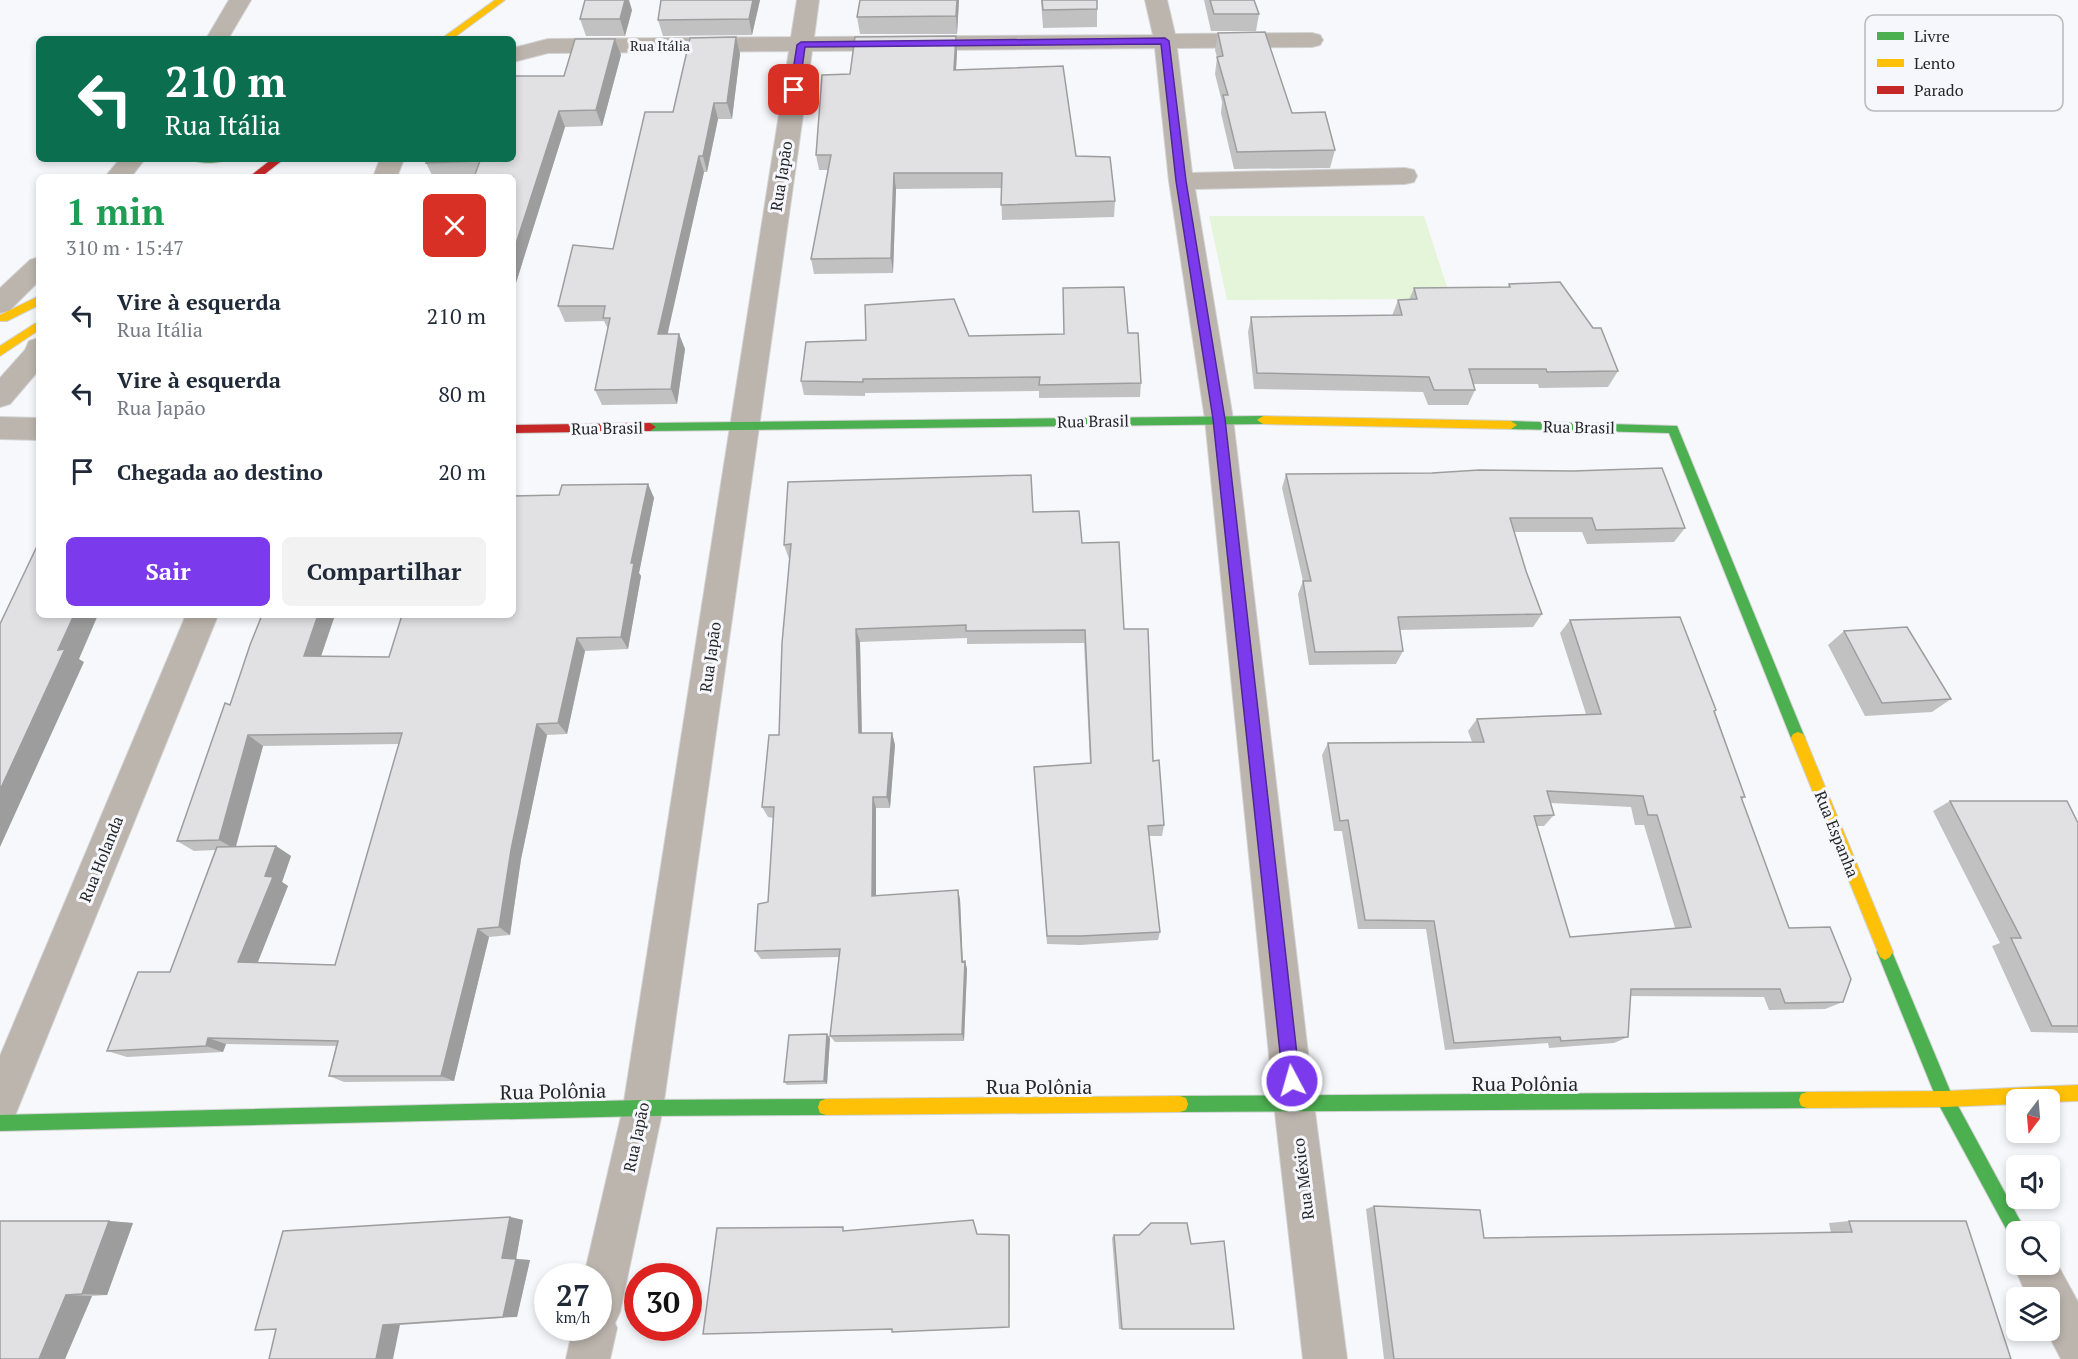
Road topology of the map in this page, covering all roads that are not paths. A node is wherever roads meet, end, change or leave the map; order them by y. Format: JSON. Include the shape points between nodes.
{"nodes":[{"id":1,"x":240,"y":0,"type":"edge"},
{"id":2,"x":501,"y":0,"type":"edge"},
{"id":3,"x":808,"y":0,"type":"edge"},
{"id":4,"x":1156,"y":0,"type":"edge"},
{"id":5,"x":219,"y":36,"type":"edge"},
{"id":6,"x":450,"y":36,"type":"edge"},
{"id":7,"x":1312,"y":40,"type":"dead end"},
{"id":8,"x":1165,"y":41,"type":"junction"},
{"id":9,"x":801,"y":45,"type":"junction"},
{"id":10,"x":516,"y":54,"type":"edge"},
{"id":11,"x":130,"y":162,"type":"edge"},
{"id":12,"x":275,"y":162,"type":"edge"},
{"id":13,"x":120,"y":174,"type":"edge"},
{"id":14,"x":258,"y":174,"type":"edge"},
{"id":15,"x":1405,"y":176,"type":"dead end"},
{"id":16,"x":1181,"y":181,"type":"junction"},
{"id":17,"x":36,"y":270,"type":"edge"},
{"id":18,"x":1,"y":313,"type":"edge"},
{"id":19,"x":36,"y":332,"type":"edge"},
{"id":20,"x":36,"y":335,"type":"edge"},
{"id":21,"x":36,"y":339,"type":"edge"},
{"id":22,"x":0,"y":352,"type":"edge"},
{"id":23,"x":0,"y":397,"type":"edge"},
{"id":24,"x":1219,"y":419,"type":"junction"},
{"id":25,"x":744,"y":427,"type":"junction"},
{"id":26,"x":0,"y":428,"type":"edge"},
{"id":27,"x":36,"y":429,"type":"edge"},
{"id":28,"x":516,"y":429,"type":"edge"},
{"id":29,"x":1673,"y":429,"type":"joint"},
{"id":30,"x":201,"y":618,"type":"edge"},
{"id":31,"x":2078,"y":1094,"type":"edge"},
{"id":32,"x":1945,"y":1099,"type":"junction"},
{"id":33,"x":0,"y":1104,"type":"edge"},
{"id":34,"x":1294,"y":1104,"type":"junction"},
{"id":35,"x":643,"y":1108,"type":"junction"},
{"id":36,"x":0,"y":1123,"type":"edge"},
{"id":37,"x":2011,"y":1221,"type":"edge"},
{"id":38,"x":609,"y":1263,"type":"edge"},
{"id":39,"x":2040,"y":1275,"type":"edge"},
{"id":40,"x":592,"y":1341,"type":"edge"},
{"id":41,"x":2078,"y":1346,"type":"edge"},
{"id":42,"x":588,"y":1359,"type":"edge"},
{"id":43,"x":1325,"y":1359,"type":"edge"}],
"edges":[{"from":1,"to":5,"type":"street"},
{"from":2,"to":6,"type":"main road"},
{"from":3,"to":9,"type":"street","name":"Rua Japão"},
{"from":4,"to":8,"type":"street","name":"Rua México"},
{"from":7,"to":8,"type":"street","name":"Rua Itália"},
{"from":8,"to":9,"type":"street","name":"Rua Itália"},
{"from":8,"to":16,"type":"street","name":"Rua México"},
{"from":9,"to":10,"type":"street","name":"Rua Itália","via":[[548,46]]},
{"from":9,"to":25,"type":"street","name":"Rua Japão"},
{"from":11,"to":13,"type":"street"},
{"from":12,"to":14,"type":"main road"},
{"from":15,"to":16,"type":"street"},
{"from":16,"to":24,"type":"street","name":"Rua México"},
{"from":17,"to":18,"type":"street"},
{"from":18,"to":19,"type":"street"},
{"from":20,"to":22,"type":"main road"},
{"from":21,"to":23,"type":"street"},
{"from":24,"to":25,"type":"main road","name":"Rua Brasil"},
{"from":24,"to":29,"type":"main road","name":"Rua Brasil"},
{"from":24,"to":34,"type":"street","name":"Rua México"},
{"from":25,"to":28,"type":"main road","name":"Rua Brasil"},
{"from":25,"to":35,"type":"street","name":"Rua Japão"},
{"from":26,"to":27,"type":"street"},
{"from":29,"to":32,"type":"main road","name":"Rua Espanha"},
{"from":30,"to":33,"type":"street","name":"Rua Holanda"},
{"from":31,"to":32,"type":"main road","name":"Rua Polônia"},
{"from":32,"to":34,"type":"main road","name":"Rua Polônia"},
{"from":32,"to":37,"type":"main road","name":"Rua Espanha"},
{"from":34,"to":35,"type":"main road","name":"Rua Polônia"},
{"from":34,"to":43,"type":"street","name":"Rua México"},
{"from":35,"to":36,"type":"main road","name":"Rua Polônia"},
{"from":35,"to":38,"type":"street","name":"Rua Japão"},
{"from":39,"to":41,"type":"street"},
{"from":40,"to":42,"type":"street"}]}
